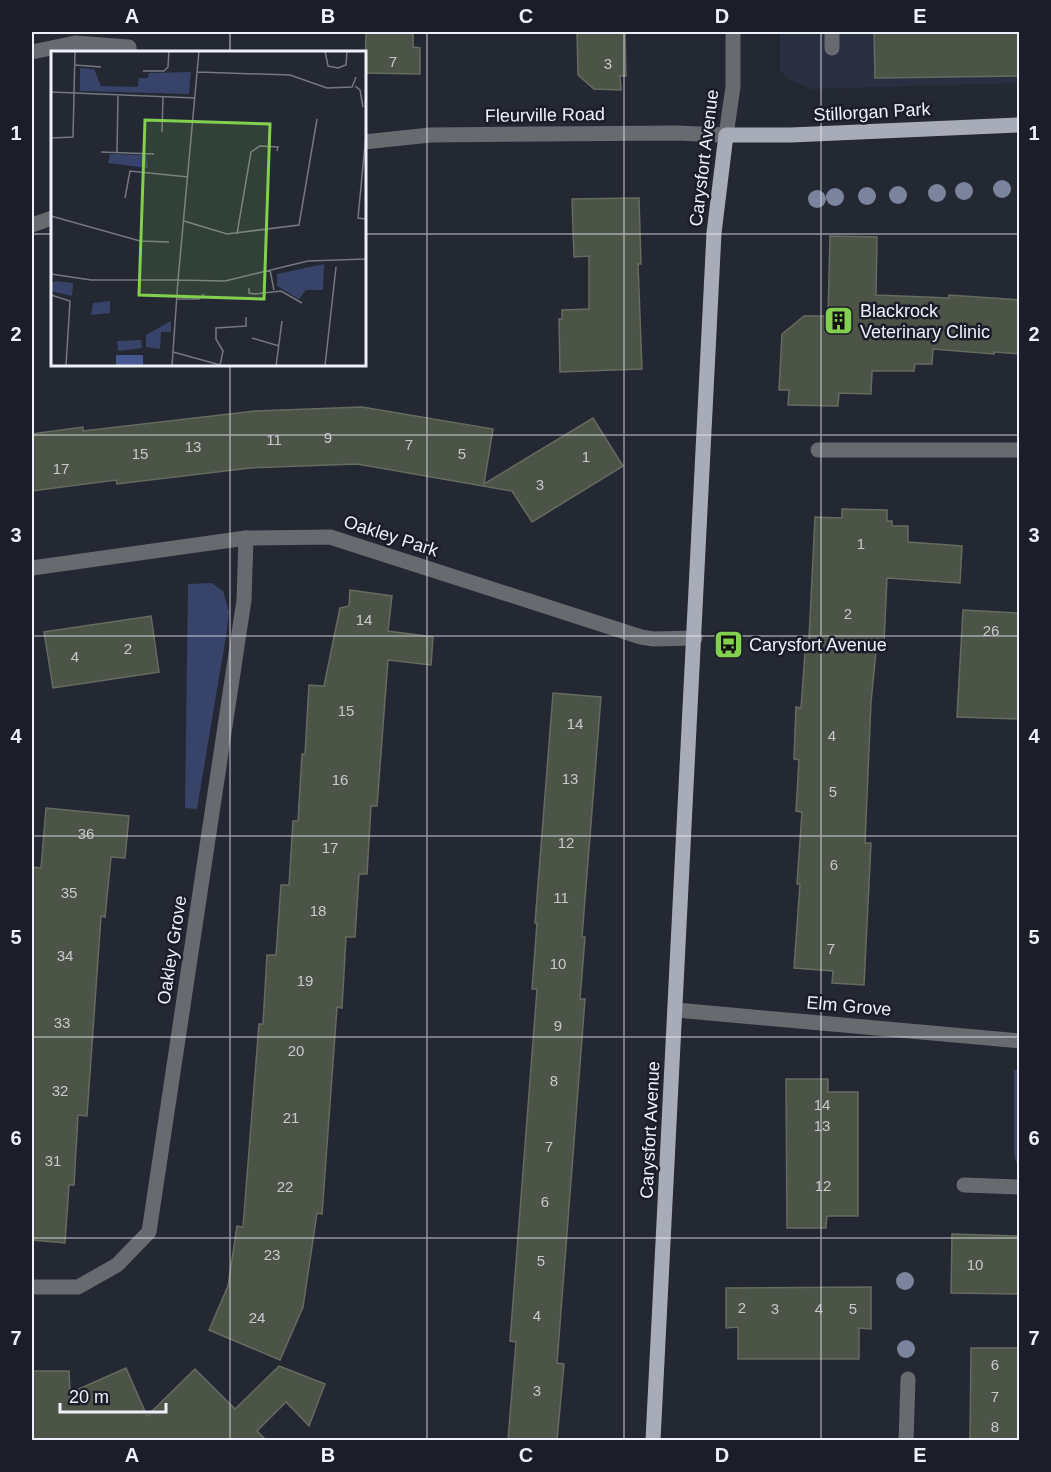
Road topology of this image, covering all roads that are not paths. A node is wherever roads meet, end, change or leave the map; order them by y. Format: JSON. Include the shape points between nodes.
{"nodes":[{"id":1,"x":733,"y":32,"type":"edge"},
{"id":2,"x":832,"y":32,"type":"edge"},
{"id":3,"x":832,"y":48,"type":"dead end"},
{"id":4,"x":129,"y":51,"type":"edge"},
{"id":5,"x":32,"y":52,"type":"edge"},
{"id":6,"x":1020,"y":125,"type":"edge"},
{"id":7,"x":726,"y":135,"type":"junction"},
{"id":8,"x":366,"y":142,"type":"edge"},
{"id":9,"x":51,"y":218,"type":"edge"},
{"id":10,"x":32,"y":225,"type":"edge"},
{"id":11,"x":818,"y":450,"type":"dead end"},
{"id":12,"x":1020,"y":450,"type":"edge"},
{"id":13,"x":246,"y":538,"type":"junction"},
{"id":14,"x":32,"y":568,"type":"edge"},
{"id":15,"x":695,"y":638,"type":"junction"},
{"id":16,"x":676,"y":1010,"type":"junction"},
{"id":17,"x":1020,"y":1041,"type":"edge"},
{"id":18,"x":964,"y":1185,"type":"dead end"},
{"id":19,"x":1020,"y":1186,"type":"edge"},
{"id":20,"x":32,"y":1287,"type":"edge"},
{"id":21,"x":908,"y":1379,"type":"dead end"},
{"id":22,"x":654,"y":1440,"type":"edge"},
{"id":23,"x":906,"y":1440,"type":"edge"}],
"edges":[{"from":1,"to":7,"type":"street","name":"Carysfort Avenue","via":[[733,87]]},
{"from":2,"to":3,"type":"street"},
{"from":4,"to":5,"type":"street","via":[[129,47],[75,43]]},
{"from":6,"to":7,"type":"main road","name":"Stillorgan Park"},
{"from":7,"to":8,"type":"street","name":"Fleurville Road","via":[[430,135]]},
{"from":7,"to":15,"type":"main road","name":"Carysfort Avenue","via":[[714,233]]},
{"from":9,"to":10,"type":"street"},
{"from":11,"to":12,"type":"street"},
{"from":13,"to":14,"type":"street","name":"Oakley Park"},
{"from":13,"to":15,"type":"street","name":"Oakley Park","via":[[330,537],[641,637]]},
{"from":13,"to":20,"type":"street","name":"Oakley Grove","via":[[244,600],[149,1232],[117,1265],[78,1287]]},
{"from":15,"to":16,"type":"main road","name":"Carysfort Avenue"},
{"from":16,"to":17,"type":"street","name":"Elm Grove"},
{"from":16,"to":22,"type":"main road","name":"Carysfort Avenue"},
{"from":18,"to":19,"type":"street"},
{"from":21,"to":23,"type":"street"}]}
